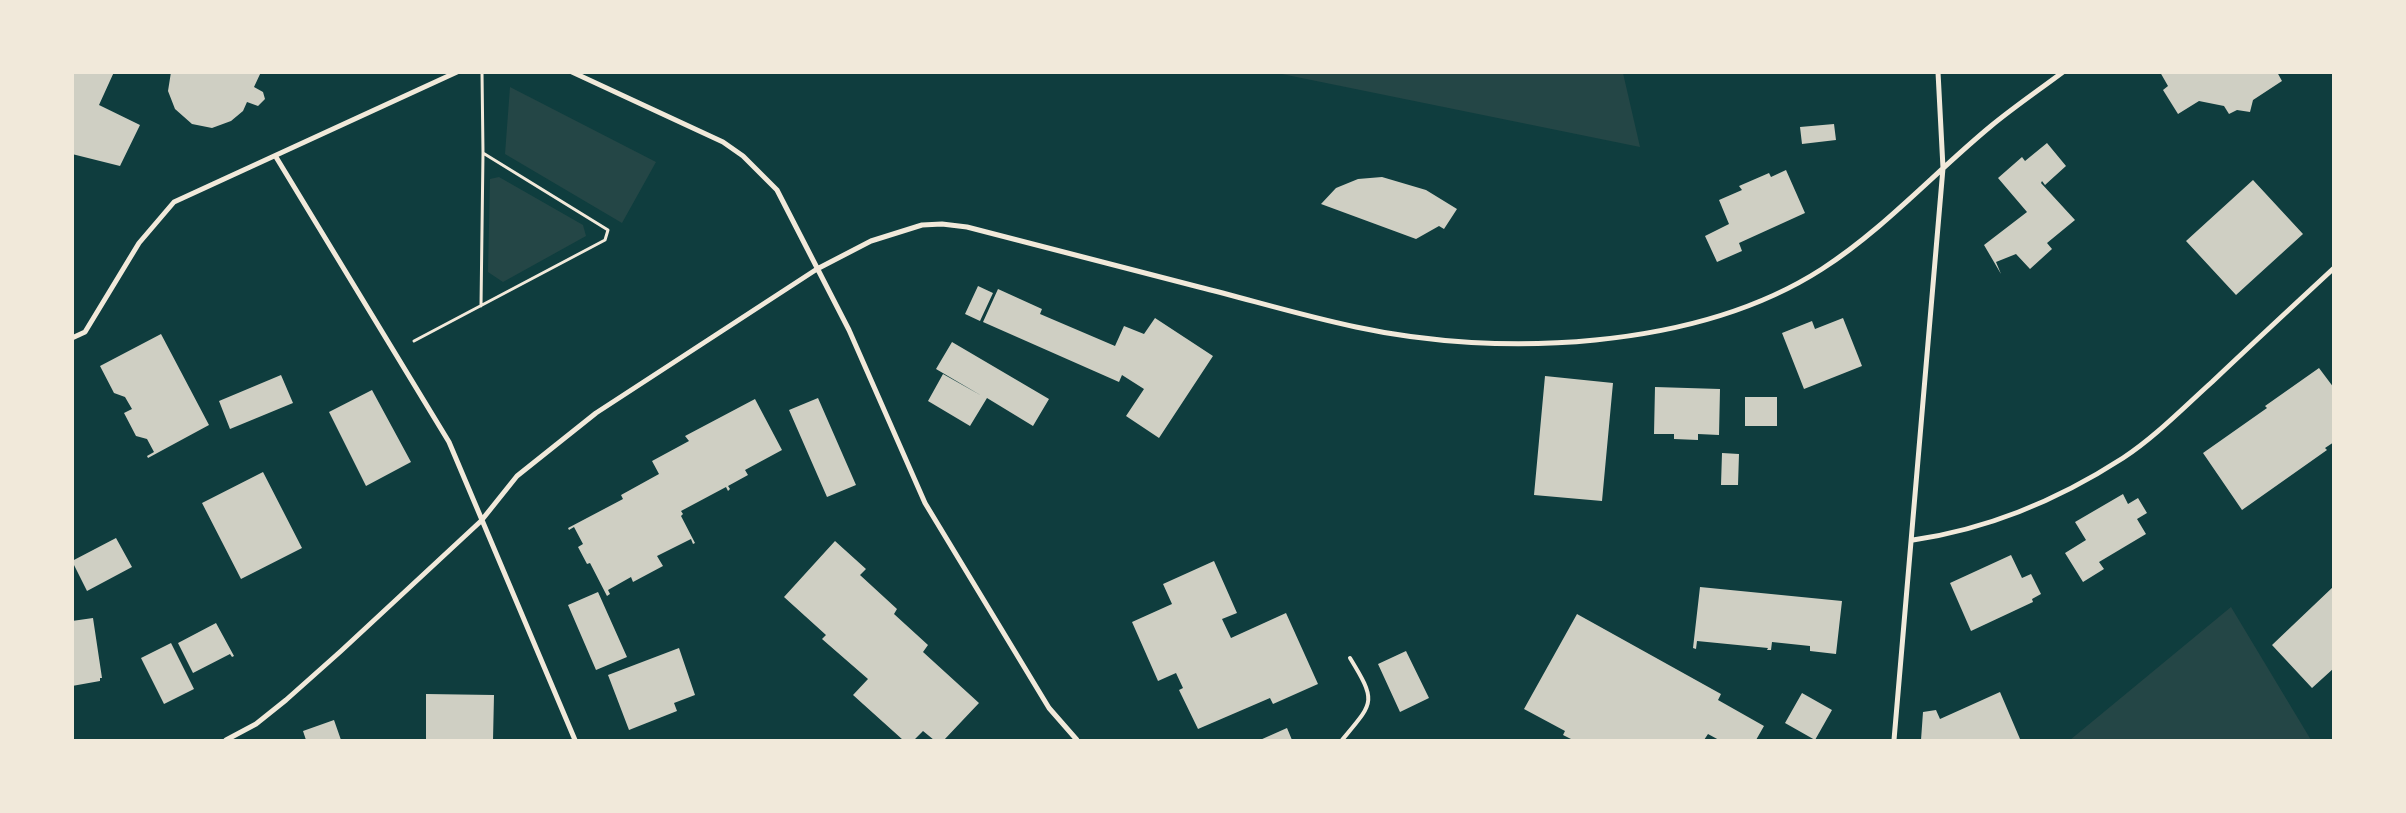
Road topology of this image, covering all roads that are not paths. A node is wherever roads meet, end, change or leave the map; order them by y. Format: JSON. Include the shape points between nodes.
{"nodes":[{"id":1,"x":457,"y":72,"type":"edge"},
{"id":2,"x":572,"y":72,"type":"edge"},
{"id":3,"x":1938,"y":72,"type":"edge"},
{"id":4,"x":2063,"y":72,"type":"edge"},
{"id":5,"x":276,"y":157,"type":"junction"},
{"id":6,"x":1943,"y":168,"type":"junction"},
{"id":7,"x":2334,"y":268,"type":"edge"},
{"id":8,"x":817,"y":269,"type":"junction"},
{"id":9,"x":72,"y":338,"type":"edge"},
{"id":10,"x":481,"y":521,"type":"junction"},
{"id":11,"x":1913,"y":540,"type":"junction"},
{"id":12,"x":1350,"y":658,"type":"dead end"},
{"id":13,"x":226,"y":740,"type":"edge"},
{"id":14,"x":575,"y":740,"type":"edge"},
{"id":15,"x":1077,"y":740,"type":"edge"},
{"id":16,"x":1342,"y":740,"type":"edge"},
{"id":17,"x":1894,"y":740,"type":"edge"}],
"edges":[{"from":1,"to":5,"type":"street"},
{"from":2,"to":8,"type":"street","via":[[715,138],[743,156],[776,190]]},
{"from":3,"to":6,"type":"street"},
{"from":4,"to":6,"type":"street"},
{"from":5,"to":9,"type":"street","via":[[174,202],[139,243],[85,332]]},
{"from":5,"to":10,"type":"street","via":[[449,442]]},
{"from":6,"to":8,"type":"street","via":[[1875,231],[1820,270],[1762,300],[1703,321],[1579,341],[1432,340],[1357,328],[967,227],[942,224],[907,228],[871,241]]},
{"from":6,"to":11,"type":"street"},
{"from":7,"to":11,"type":"street","via":[[2164,426],[2124,457],[2013,516],[1948,535]]},
{"from":8,"to":10,"type":"street","via":[[596,413],[517,476]]},
{"from":8,"to":15,"type":"street","via":[[849,330],[926,503],[1049,708]]},
{"from":10,"to":13,"type":"street","via":[[286,700],[256,724]]},
{"from":10,"to":14,"type":"street"},
{"from":11,"to":17,"type":"street"},
{"from":12,"to":16,"type":"lane","via":[[1368,688],[1367,710]]}]}
